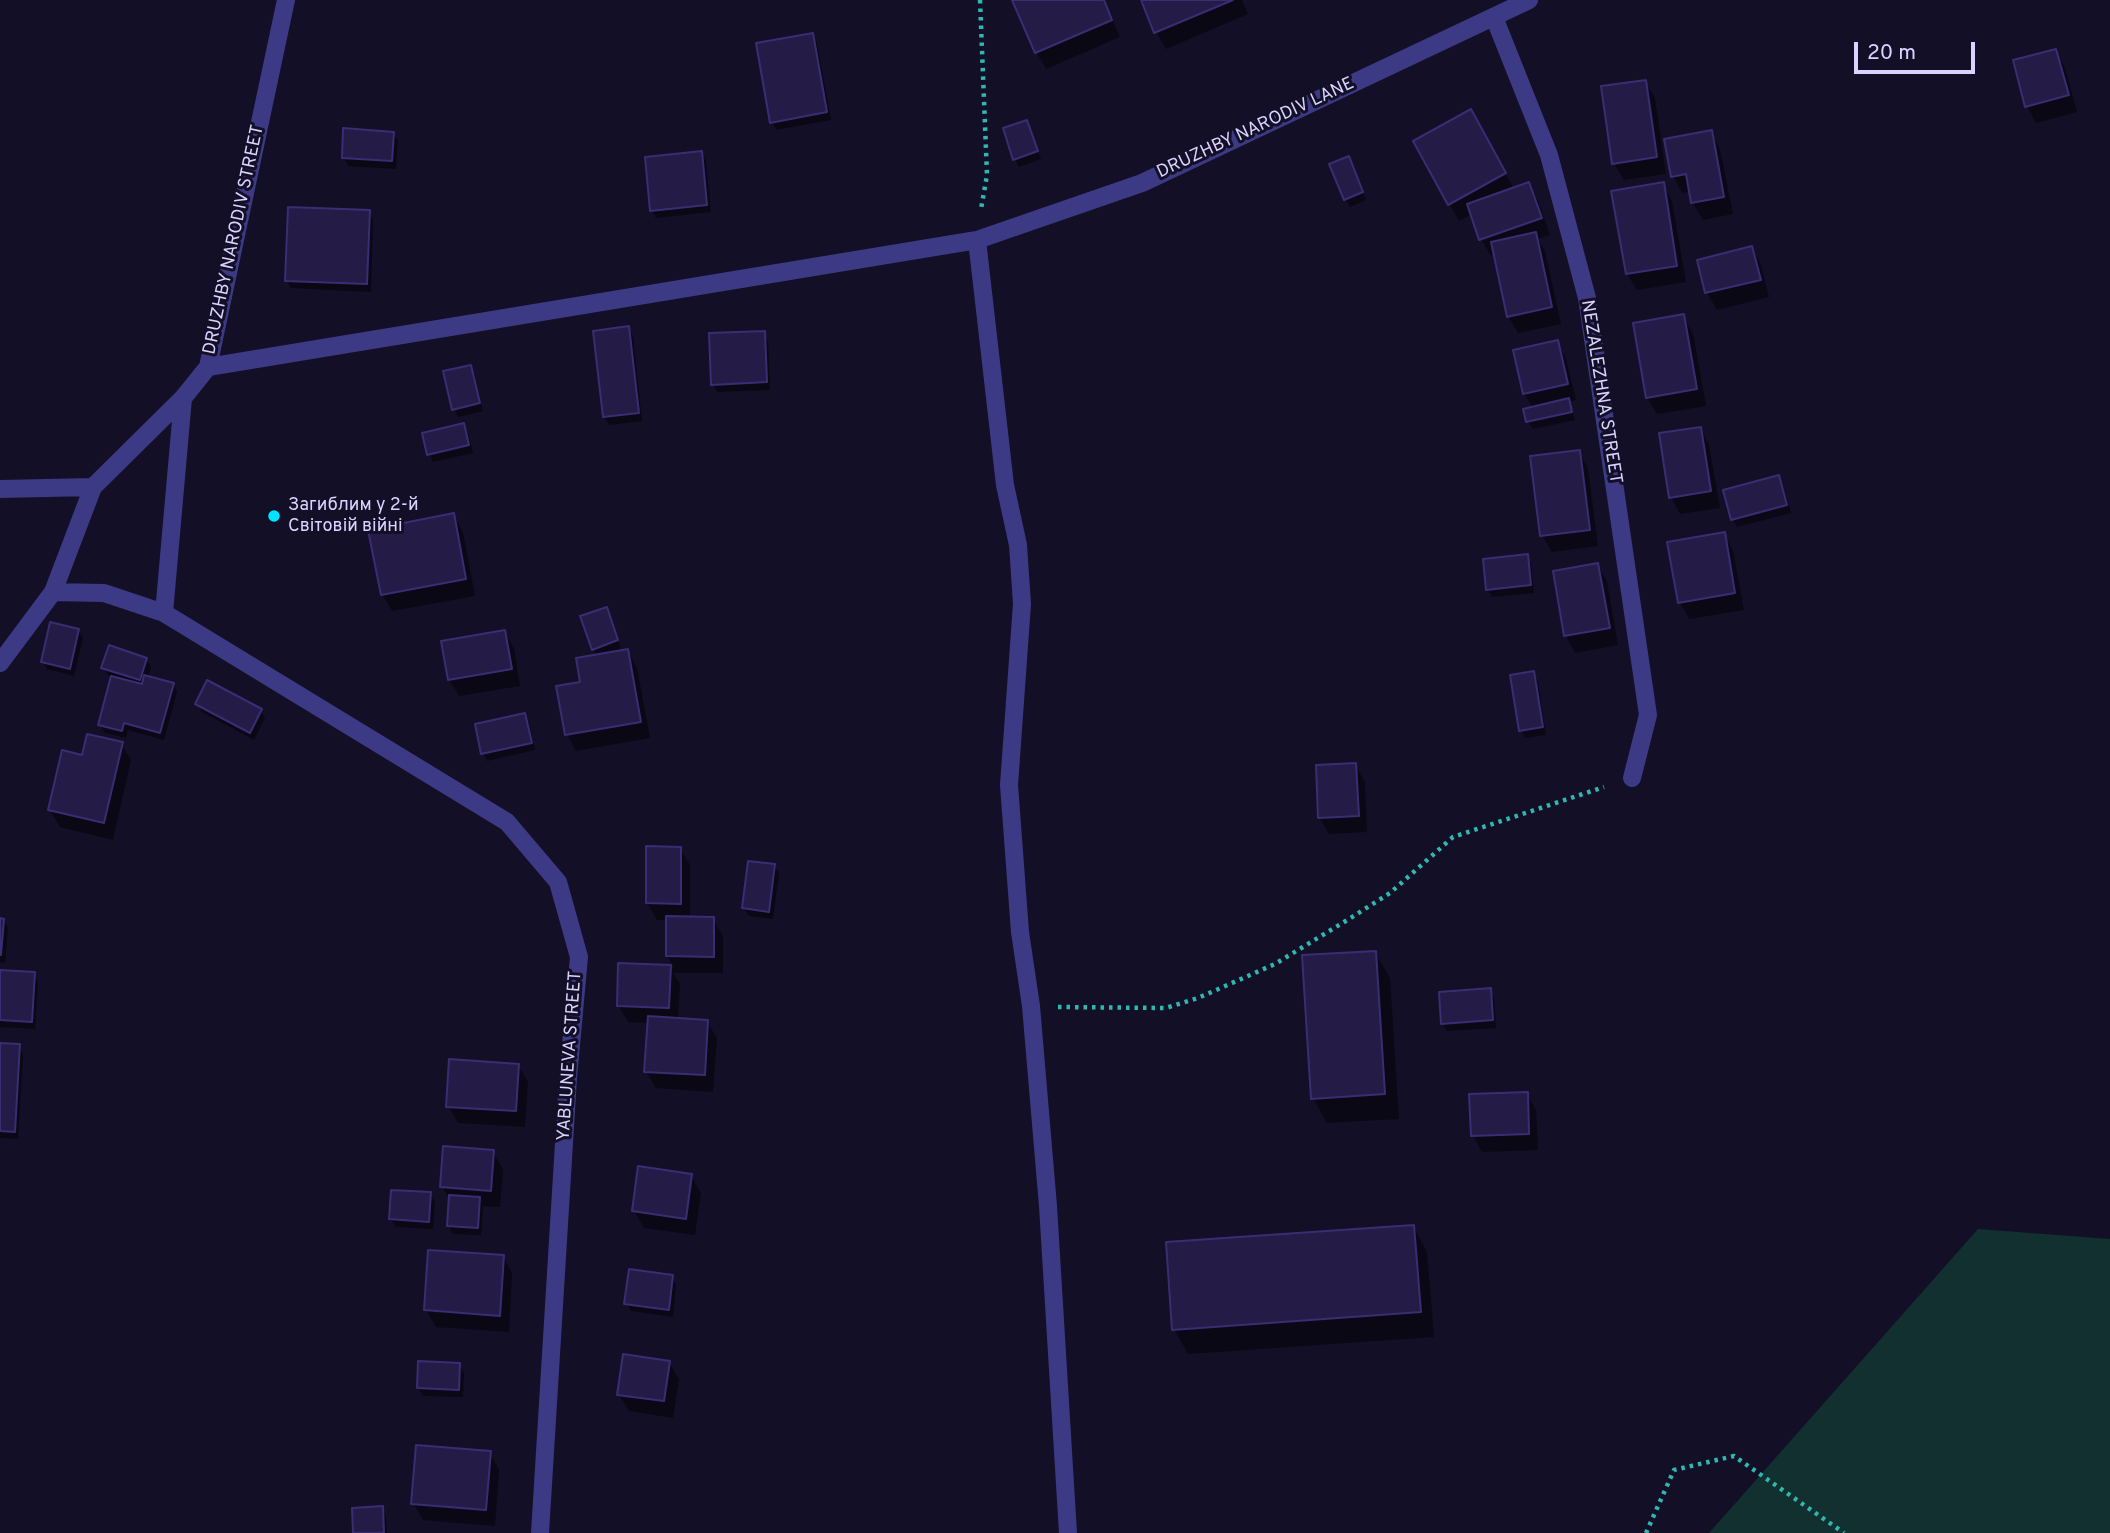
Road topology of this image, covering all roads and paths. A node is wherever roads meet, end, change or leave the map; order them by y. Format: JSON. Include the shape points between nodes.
{"nodes":[{"id":1,"x":286,"y":0,"type":"edge"},
{"id":2,"x":980,"y":0,"type":"edge"},
{"id":3,"x":1529,"y":0,"type":"edge"},
{"id":4,"x":1494,"y":17,"type":"junction"},
{"id":5,"x":976,"y":240,"type":"junction"},
{"id":6,"x":208,"y":367,"type":"junction"},
{"id":7,"x":183,"y":398,"type":"junction"},
{"id":8,"x":93,"y":487,"type":"junction"},
{"id":9,"x":0,"y":489,"type":"edge"},
{"id":10,"x":53,"y":592,"type":"junction"},
{"id":11,"x":164,"y":613,"type":"junction"},
{"id":12,"x":0,"y":663,"type":"edge"},
{"id":13,"x":1632,"y":778,"type":"joint"},
{"id":14,"x":1031,"y":1006,"type":"junction"},
{"id":15,"x":540,"y":1533,"type":"edge"},
{"id":16,"x":1068,"y":1533,"type":"edge"},
{"id":17,"x":1646,"y":1533,"type":"edge"},
{"id":18,"x":1844,"y":1533,"type":"edge"}],
"edges":[{"from":1,"to":6,"type":"street","name":"DRUZHBY NARODIV STREET"},
{"from":2,"to":5,"type":"path","via":[[986,175]]},
{"from":3,"to":4,"type":"street","name":"DRUZHBY NARODIV LANE"},
{"from":4,"to":5,"type":"street","name":"DRUZHBY NARODIV LANE","via":[[1142,183]]},
{"from":4,"to":13,"type":"street","name":"NEZALEZHNA STREET","via":[[1549,155],[1587,299],[1648,715]]},
{"from":5,"to":6,"type":"street","name":"DRUZHBY NARODIV LANE"},
{"from":5,"to":14,"type":"street","via":[[1004,485],[1018,545],[1022,604],[1009,785],[1020,932]]},
{"from":6,"to":7,"type":"street","name":"DRUZHBY NARODIV STREET"},
{"from":7,"to":8,"type":"street","name":"DRUZHBY NARODIV STREET"},
{"from":7,"to":11,"type":"street"},
{"from":8,"to":9,"type":"street"},
{"from":8,"to":10,"type":"street","name":"DRUZHBY NARODIV STREET"},
{"from":10,"to":11,"type":"street","name":"YABLUNEVA STREET","via":[[104,593]]},
{"from":10,"to":12,"type":"street","name":"DRUZHBY NARODIV STREET"},
{"from":11,"to":15,"type":"street","name":"YABLUNEVA STREET","via":[[507,822],[558,882],[579,957]]},
{"from":13,"to":14,"type":"path","via":[[1453,837],[1390,893],[1349,919],[1275,964],[1198,998],[1166,1007]]},
{"from":14,"to":16,"type":"street"},
{"from":17,"to":18,"type":"path","via":[[1674,1470],[1734,1457]]}]}
